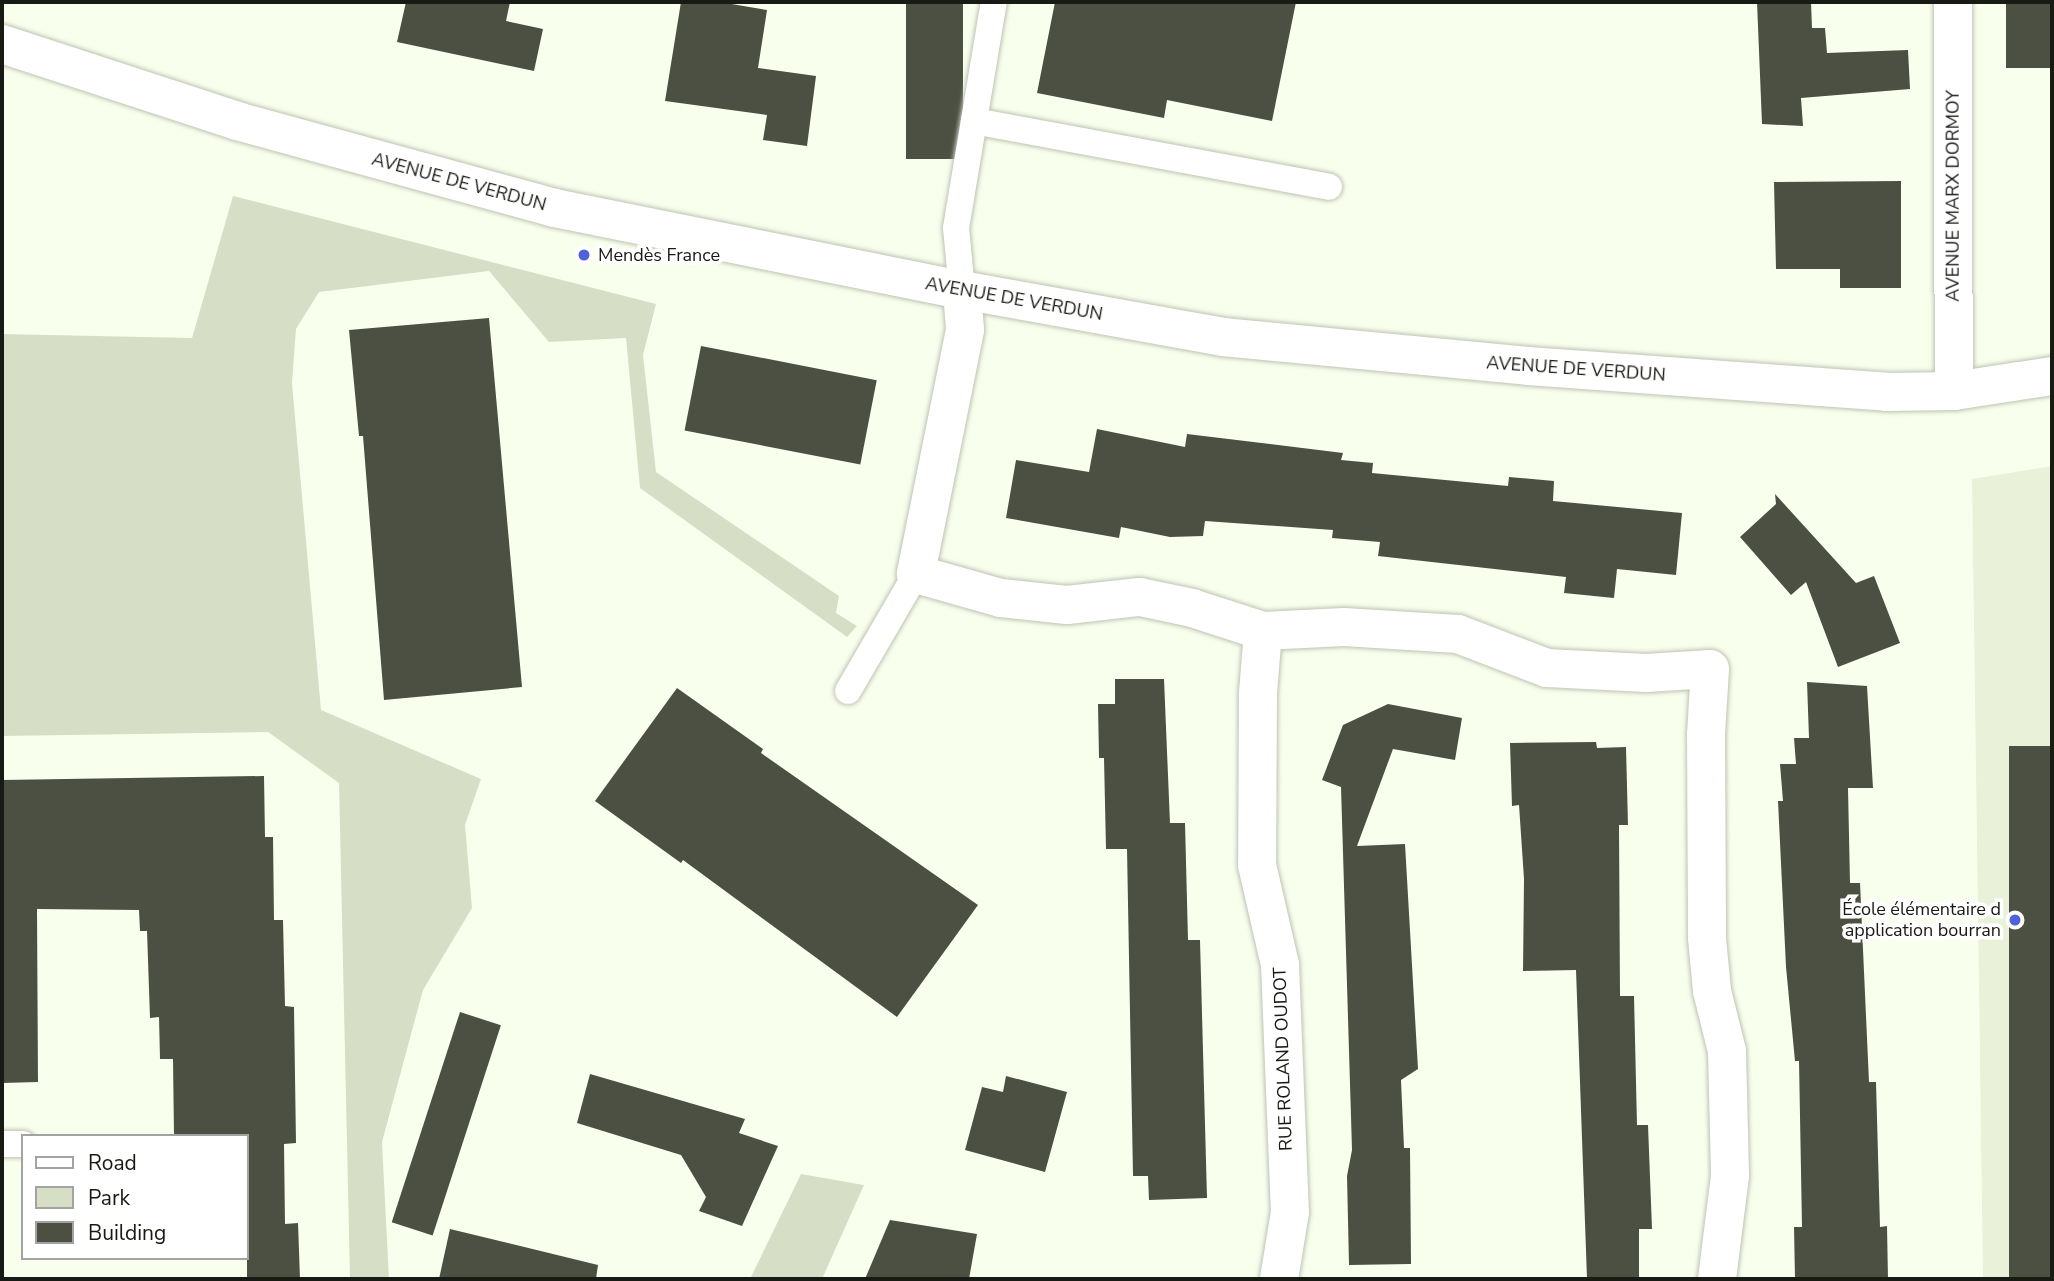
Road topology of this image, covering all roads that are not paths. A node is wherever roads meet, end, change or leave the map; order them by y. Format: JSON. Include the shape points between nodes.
{"nodes":[{"id":1,"x":994,"y":2,"type":"edge"},
{"id":2,"x":1953,"y":2,"type":"edge"},
{"id":3,"x":2,"y":44,"type":"edge"},
{"id":4,"x":974,"y":121,"type":"junction"},
{"id":5,"x":1329,"y":187,"type":"dead end"},
{"id":6,"x":962,"y":290,"type":"junction"},
{"id":7,"x":2052,"y":376,"type":"edge"},
{"id":8,"x":1954,"y":391,"type":"junction"},
{"id":9,"x":916,"y":574,"type":"junction"},
{"id":10,"x":1263,"y":632,"type":"junction"},
{"id":11,"x":848,"y":691,"type":"dead end"},
{"id":12,"x":2,"y":1144,"type":"edge"},
{"id":13,"x":21,"y":1144,"type":"edge"},
{"id":14,"x":1279,"y":1279,"type":"edge"},
{"id":15,"x":1717,"y":1279,"type":"edge"}],
"edges":[{"from":1,"to":4,"type":"lane"},
{"from":2,"to":8,"type":"street","name":"AVENUE MARX DORMOY"},
{"from":3,"to":6,"type":"street","name":"AVENUE DE VERDUN","via":[[237,121],[554,208]]},
{"from":4,"to":5,"type":"lane"},
{"from":4,"to":6,"type":"lane","via":[[956,228]]},
{"from":6,"to":8,"type":"street","name":"AVENUE DE VERDUN","via":[[1237,338],[1528,366],[1887,392]]},
{"from":6,"to":9,"type":"street","via":[[965,330]]},
{"from":7,"to":8,"type":"street","name":"AVENUE DE VERDUN"},
{"from":9,"to":10,"type":"street","via":[[1001,598],[1067,605],[1140,597],[1192,608]]},
{"from":9,"to":11,"type":"lane"},
{"from":10,"to":14,"type":"street","name":"RUE ROLAND OUDOT","via":[[1257,864],[1280,965],[1290,1212]]},
{"from":10,"to":15,"type":"street","via":[[1344,627],[1458,634],[1547,668],[1646,673],[1710,668],[1707,938],[1727,1051],[1730,1176]]},
{"from":12,"to":13,"type":"lane"}]}
